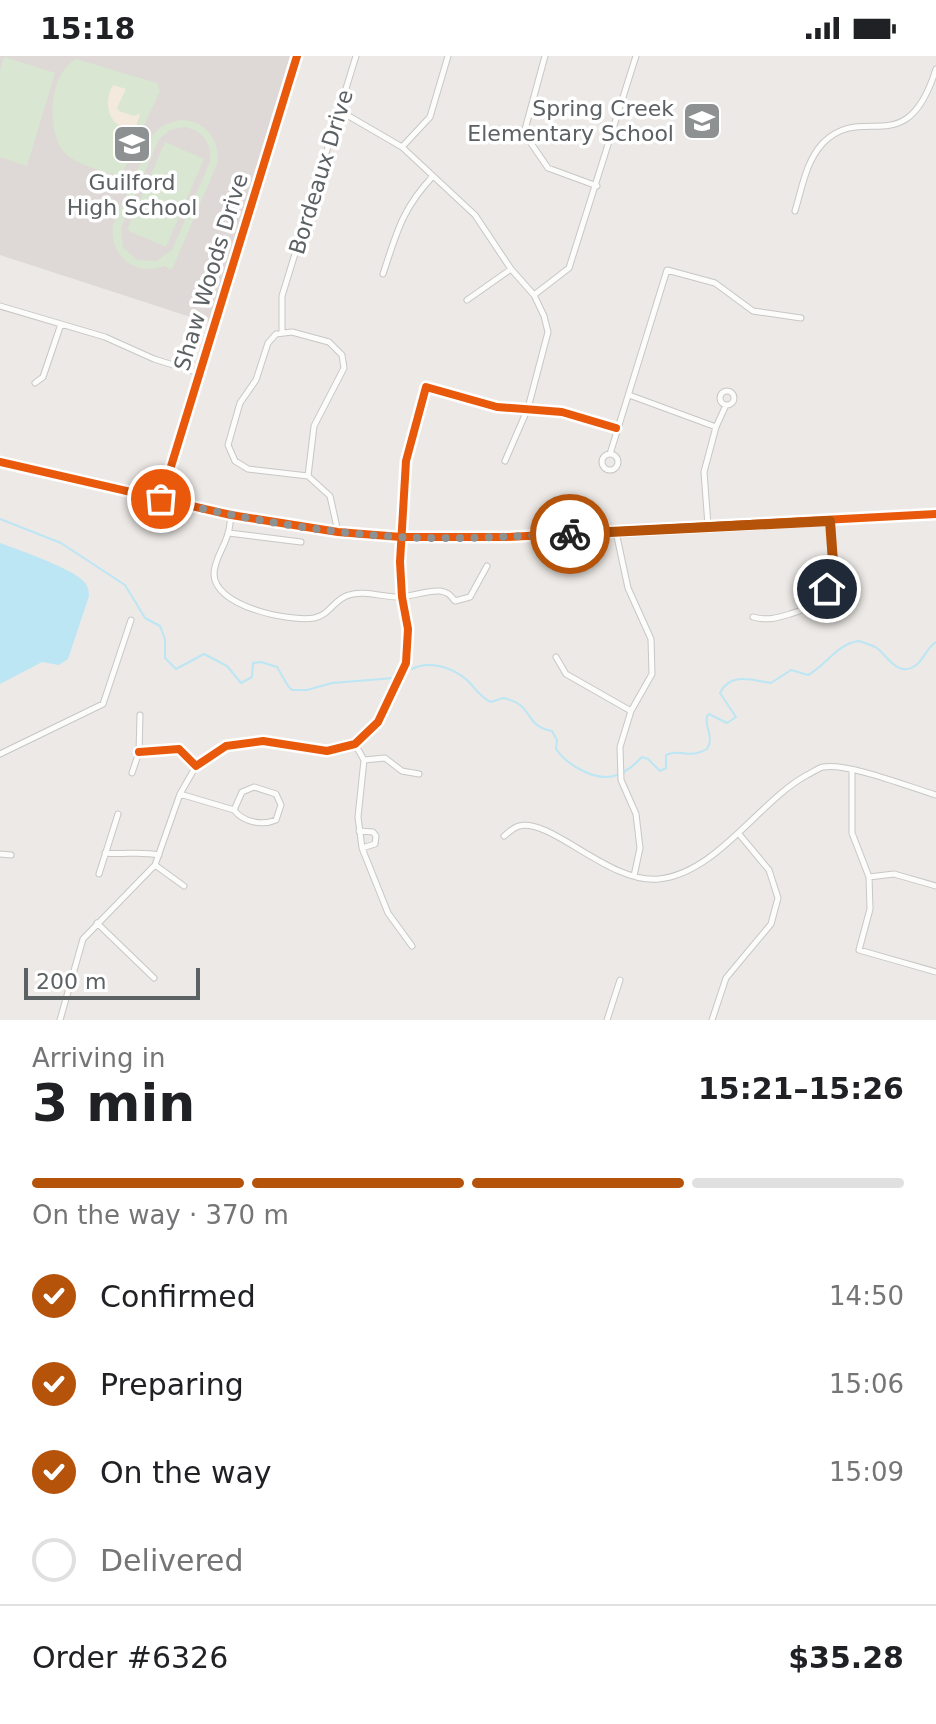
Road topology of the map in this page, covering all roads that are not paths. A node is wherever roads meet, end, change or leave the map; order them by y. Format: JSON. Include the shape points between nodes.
{"nodes":[{"id":1,"x":297,"y":56,"type":"edge"},
{"id":2,"x":356,"y":56,"type":"edge"},
{"id":3,"x":448,"y":56,"type":"edge"},
{"id":4,"x":545,"y":56,"type":"edge"},
{"id":5,"x":636,"y":56,"type":"edge"},
{"id":6,"x":936,"y":69,"type":"edge"},
{"id":7,"x":340,"y":111,"type":"junction"},
{"id":8,"x":402,"y":147,"type":"junction"},
{"id":9,"x":433,"y":176,"type":"junction"},
{"id":10,"x":597,"y":186,"type":"junction"},
{"id":11,"x":795,"y":211,"type":"dead end"},
{"id":12,"x":511,"y":269,"type":"junction"},
{"id":13,"x":383,"y":274,"type":"dead end"},
{"id":14,"x":534,"y":295,"type":"junction"},
{"id":15,"x":467,"y":300,"type":"dead end"},
{"id":16,"x":0,"y":306,"type":"edge"},
{"id":17,"x":801,"y":318,"type":"dead end"},
{"id":18,"x":61,"y":324,"type":"junction"},
{"id":19,"x":282,"y":333,"type":"junction"},
{"id":20,"x":199,"y":373,"type":"junction"},
{"id":21,"x":35,"y":383,"type":"dead end"},
{"id":22,"x":629,"y":395,"type":"junction"},
{"id":23,"x":726,"y":405,"type":"dead end"},
{"id":24,"x":528,"y":408,"type":"junction"},
{"id":25,"x":716,"y":427,"type":"junction"},
{"id":26,"x":616,"y":428,"type":"junction"},
{"id":27,"x":610,"y":454,"type":"dead end"},
{"id":28,"x":505,"y":461,"type":"dead end"},
{"id":29,"x":0,"y":462,"type":"edge"},
{"id":30,"x":308,"y":476,"type":"junction"},
{"id":31,"x":161,"y":499,"type":"junction"},
{"id":32,"x":936,"y":514,"type":"edge"},
{"id":33,"x":231,"y":515,"type":"junction"},
{"id":34,"x":830,"y":521,"type":"junction"},
{"id":35,"x":708,"y":525,"type":"junction"},
{"id":36,"x":338,"y":532,"type":"junction"},
{"id":37,"x":616,"y":532,"type":"junction"},
{"id":38,"x":229,"y":533,"type":"junction"},
{"id":39,"x":401,"y":537,"type":"junction"},
{"id":40,"x":301,"y":542,"type":"dead end"},
{"id":41,"x":487,"y":566,"type":"dead end"},
{"id":42,"x":402,"y":597,"type":"junction"},
{"id":43,"x":753,"y":617,"type":"dead end"},
{"id":44,"x":131,"y":620,"type":"dead end"},
{"id":45,"x":556,"y":657,"type":"dead end"},
{"id":46,"x":631,"y":711,"type":"junction"},
{"id":47,"x":140,"y":715,"type":"dead end"},
{"id":48,"x":355,"y":744,"type":"junction"},
{"id":49,"x":139,"y":752,"type":"junction"},
{"id":50,"x":0,"y":754,"type":"edge"},
{"id":51,"x":364,"y":760,"type":"junction"},
{"id":52,"x":196,"y":766,"type":"junction"},
{"id":53,"x":852,"y":770,"type":"junction"},
{"id":54,"x":132,"y":773,"type":"dead end"},
{"id":55,"x":419,"y":774,"type":"dead end"},
{"id":56,"x":180,"y":794,"type":"junction"},
{"id":57,"x":936,"y":795,"type":"edge"},
{"id":58,"x":234,"y":810,"type":"junction"},
{"id":59,"x":118,"y":814,"type":"dead end"},
{"id":60,"x":359,"y":831,"type":"junction"},
{"id":61,"x":739,"y":834,"type":"junction"},
{"id":62,"x":504,"y":836,"type":"dead end"},
{"id":63,"x":362,"y":848,"type":"junction"},
{"id":64,"x":105,"y":853,"type":"junction"},
{"id":65,"x":0,"y":854,"type":"edge"},
{"id":66,"x":11,"y":855,"type":"dead end"},
{"id":67,"x":159,"y":855,"type":"junction"},
{"id":68,"x":155,"y":865,"type":"junction"},
{"id":69,"x":99,"y":874,"type":"dead end"},
{"id":70,"x":634,"y":876,"type":"junction"},
{"id":71,"x":869,"y":877,"type":"junction"},
{"id":72,"x":184,"y":886,"type":"dead end"},
{"id":73,"x":936,"y":886,"type":"edge"},
{"id":74,"x":97,"y":923,"type":"junction"},
{"id":75,"x":412,"y":946,"type":"dead end"},
{"id":76,"x":936,"y":972,"type":"edge"},
{"id":77,"x":154,"y":978,"type":"dead end"},
{"id":78,"x":620,"y":980,"type":"dead end"},
{"id":79,"x":60,"y":1020,"type":"edge"},
{"id":80,"x":607,"y":1020,"type":"edge"},
{"id":81,"x":712,"y":1020,"type":"edge"}],
"edges":[{"from":1,"to":20,"type":"street","name":"Shaw Woods Drive"},
{"from":2,"to":7,"type":"street","name":"Bordeaux Drive"},
{"from":3,"to":8,"type":"street","via":[[430,117]]},
{"from":4,"to":10,"type":"street","via":[[524,133],[548,168]]},
{"from":5,"to":10,"type":"street"},
{"from":6,"to":11,"type":"street","via":[[924,101],[905,120],[844,130],[824,142],[811,159]]},
{"from":7,"to":8,"type":"street"},
{"from":7,"to":19,"type":"street","name":"Bordeaux Drive","via":[[285,288]]},
{"from":8,"to":9,"type":"street"},
{"from":9,"to":12,"type":"street","via":[[475,215]]},
{"from":9,"to":13,"type":"street","via":[[401,217]]},
{"from":10,"to":14,"type":"street","via":[[569,268]]},
{"from":12,"to":14,"type":"street"},
{"from":12,"to":15,"type":"street"},
{"from":14,"to":24,"type":"street","via":[[548,332]]},
{"from":16,"to":18,"type":"street"},
{"from":17,"to":22,"type":"street","via":[[753,311],[715,283],[667,270]]},
{"from":18,"to":20,"type":"street"},
{"from":18,"to":21,"type":"street","via":[[43,377]]},
{"from":19,"to":30,"type":"street","via":[[329,342],[342,355],[344,368],[314,426]]},
{"from":19,"to":30,"type":"street","via":[[268,343],[256,380],[240,403],[228,445],[235,461],[248,469]]},
{"from":20,"to":31,"type":"street","name":"Shaw Woods Drive"},
{"from":22,"to":25,"type":"street"},
{"from":22,"to":26,"type":"street"},
{"from":23,"to":25,"type":"street"},
{"from":24,"to":26,"type":"street"},
{"from":24,"to":28,"type":"street"},
{"from":24,"to":39,"type":"street","via":[[497,407],[426,387],[406,461]]},
{"from":25,"to":35,"type":"street","via":[[704,472]]},
{"from":26,"to":27,"type":"street"},
{"from":29,"to":31,"type":"street"},
{"from":30,"to":36,"type":"street","via":[[330,496]]},
{"from":31,"to":33,"type":"street"},
{"from":32,"to":34,"type":"street"},
{"from":33,"to":36,"type":"street"},
{"from":33,"to":38,"type":"street"},
{"from":34,"to":35,"type":"street"},
{"from":34,"to":43,"type":"street","via":[[832,576],[818,601],[788,615]]},
{"from":35,"to":37,"type":"street"},
{"from":36,"to":39,"type":"street"},
{"from":37,"to":39,"type":"street"},
{"from":37,"to":46,"type":"street","via":[[628,588],[651,639],[652,674]]},
{"from":38,"to":40,"type":"street"},
{"from":38,"to":42,"type":"street","via":[[216,563],[216,586],[251,608],[277,617],[313,618],[328,613],[349,594]]},
{"from":39,"to":42,"type":"street"},
{"from":41,"to":42,"type":"street","via":[[470,597],[455,601],[437,591]]},
{"from":42,"to":48,"type":"street","via":[[408,629],[406,663],[378,722]]},
{"from":44,"to":50,"type":"street","via":[[103,704]]},
{"from":45,"to":46,"type":"street","via":[[566,674]]},
{"from":46,"to":70,"type":"street","via":[[620,747],[620,769],[636,814],[640,848]]},
{"from":47,"to":49,"type":"street"},
{"from":48,"to":51,"type":"street"},
{"from":48,"to":52,"type":"street","via":[[327,751],[263,741],[226,746]]},
{"from":49,"to":52,"type":"street","via":[[179,749]]},
{"from":49,"to":54,"type":"street"},
{"from":51,"to":55,"type":"street","via":[[385,758],[402,771]]},
{"from":51,"to":60,"type":"street"},
{"from":52,"to":56,"type":"street"},
{"from":53,"to":57,"type":"street"},
{"from":53,"to":61,"type":"street","via":[[822,767],[791,784]]},
{"from":53,"to":71,"type":"street","via":[[852,833]]},
{"from":56,"to":58,"type":"street"},
{"from":56,"to":67,"type":"street"},
{"from":58,"to":58,"type":"street","via":[[244,818],[269,823],[276,820],[281,805],[276,794],[254,787],[242,792]]},
{"from":59,"to":64,"type":"street"},
{"from":60,"to":63,"type":"street"},
{"from":60,"to":63,"type":"street","via":[[376,836],[375,844]]},
{"from":61,"to":70,"type":"street","via":[[689,870],[658,879]]},
{"from":61,"to":81,"type":"street","via":[[769,870],[778,898],[771,924],[726,978]]},
{"from":62,"to":70,"type":"street","via":[[518,826],[540,827],[614,871]]},
{"from":63,"to":75,"type":"street","via":[[388,913]]},
{"from":64,"to":67,"type":"street"},
{"from":64,"to":69,"type":"street"},
{"from":65,"to":66,"type":"street"},
{"from":67,"to":68,"type":"street"},
{"from":68,"to":72,"type":"street"},
{"from":68,"to":74,"type":"street"},
{"from":71,"to":73,"type":"street","via":[[894,874]]},
{"from":71,"to":76,"type":"street","via":[[870,909],[859,950]]},
{"from":74,"to":77,"type":"street"},
{"from":74,"to":79,"type":"street","via":[[83,939]]},
{"from":78,"to":80,"type":"street"}]}
